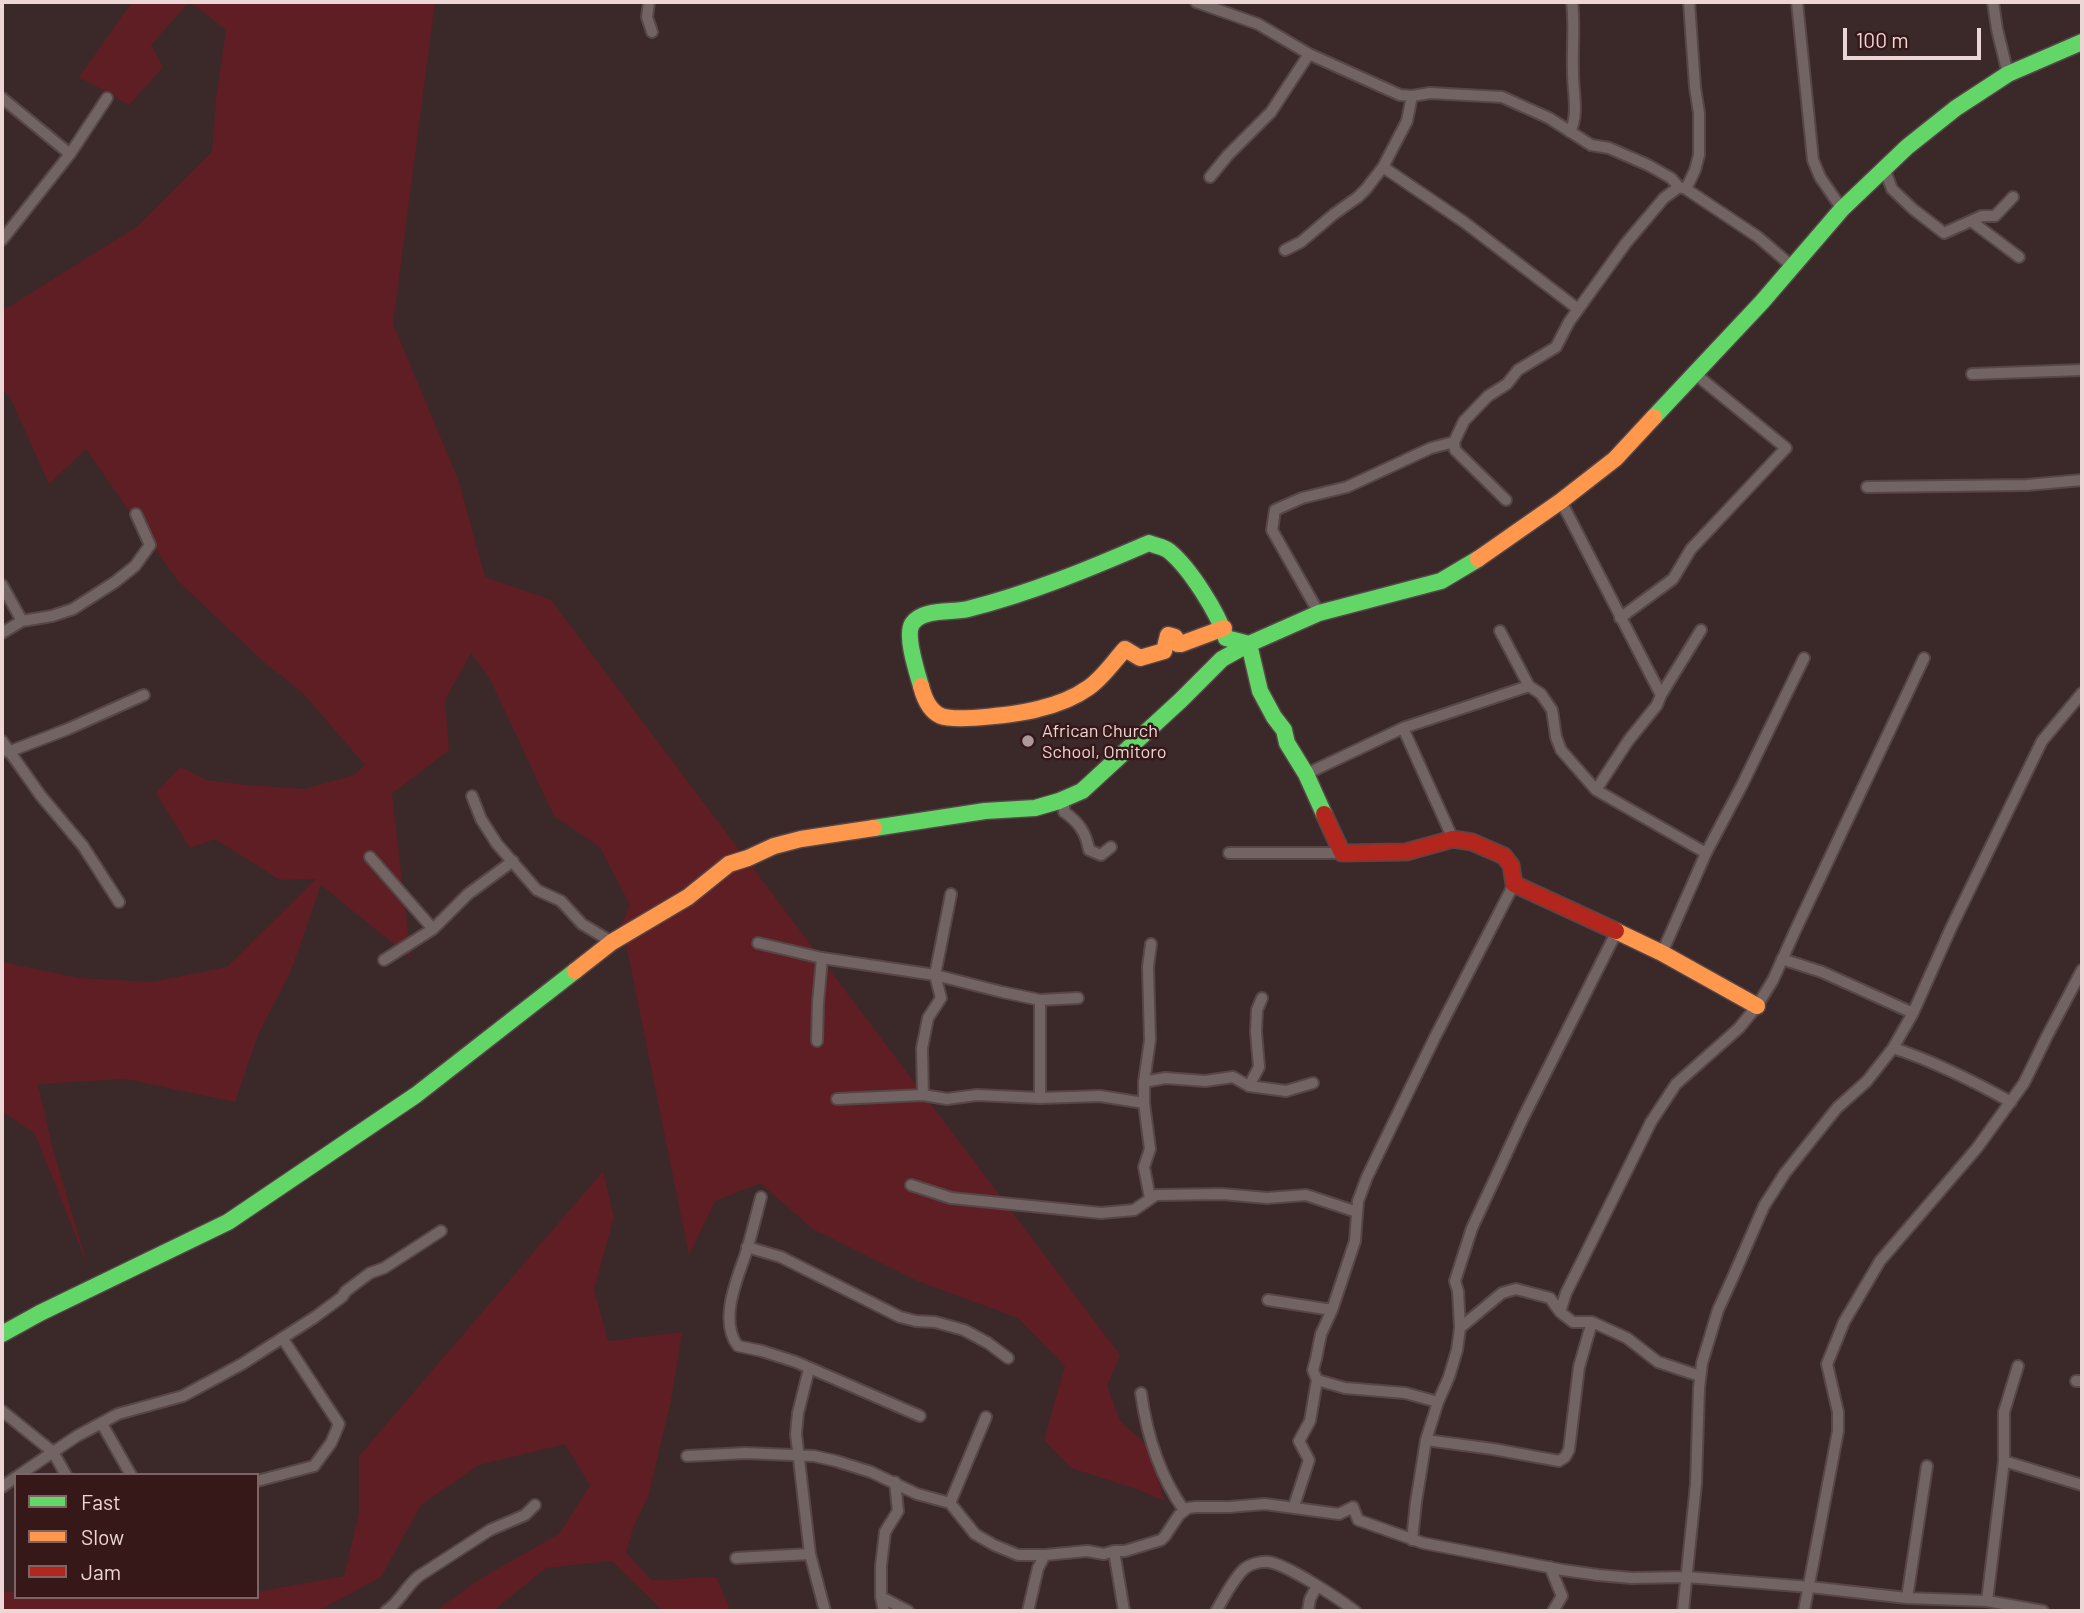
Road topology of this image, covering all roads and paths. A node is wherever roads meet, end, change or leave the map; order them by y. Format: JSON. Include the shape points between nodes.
{"nodes":[{"id":1,"x":649,"y":2,"type":"edge"},
{"id":2,"x":1196,"y":2,"type":"edge"},
{"id":3,"x":1572,"y":2,"type":"edge"},
{"id":4,"x":1689,"y":2,"type":"edge"},
{"id":5,"x":1797,"y":2,"type":"edge"},
{"id":6,"x":1993,"y":2,"type":"edge"},
{"id":7,"x":652,"y":32,"type":"dead end"},
{"id":8,"x":2082,"y":43,"type":"edge"},
{"id":9,"x":1309,"y":54,"type":"junction"},
{"id":10,"x":2008,"y":74,"type":"junction"},
{"id":11,"x":1412,"y":96,"type":"junction"},
{"id":12,"x":2,"y":98,"type":"edge"},
{"id":13,"x":107,"y":98,"type":"dead end"},
{"id":14,"x":1570,"y":132,"type":"junction"},
{"id":15,"x":70,"y":153,"type":"junction"},
{"id":16,"x":1382,"y":167,"type":"junction"},
{"id":17,"x":1884,"y":168,"type":"junction"},
{"id":18,"x":1210,"y":177,"type":"dead end"},
{"id":19,"x":1671,"y":178,"type":"junction"},
{"id":20,"x":1683,"y":188,"type":"junction"},
{"id":21,"x":2013,"y":197,"type":"dead end"},
{"id":22,"x":1664,"y":198,"type":"junction"},
{"id":23,"x":1842,"y":209,"type":"junction"},
{"id":24,"x":1971,"y":220,"type":"junction"},
{"id":25,"x":2,"y":240,"type":"edge"},
{"id":26,"x":1285,"y":250,"type":"dead end"},
{"id":27,"x":2019,"y":257,"type":"dead end"},
{"id":28,"x":1793,"y":267,"type":"junction"},
{"id":29,"x":1578,"y":309,"type":"junction"},
{"id":30,"x":2082,"y":370,"type":"edge"},
{"id":31,"x":1694,"y":373,"type":"junction"},
{"id":32,"x":1972,"y":374,"type":"dead end"},
{"id":33,"x":1454,"y":442,"type":"junction"},
{"id":34,"x":2082,"y":481,"type":"edge"},
{"id":35,"x":1867,"y":487,"type":"dead end"},
{"id":36,"x":1506,"y":500,"type":"dead end"},
{"id":37,"x":1561,"y":501,"type":"junction"},
{"id":38,"x":136,"y":514,"type":"dead end"},
{"id":39,"x":2,"y":584,"type":"edge"},
{"id":40,"x":1320,"y":614,"type":"junction"},
{"id":41,"x":1620,"y":618,"type":"junction"},
{"id":42,"x":22,"y":621,"type":"junction"},
{"id":43,"x":1224,"y":628,"type":"junction"},
{"id":44,"x":1701,"y":630,"type":"dead end"},
{"id":45,"x":1500,"y":631,"type":"dead end"},
{"id":46,"x":2,"y":633,"type":"edge"},
{"id":47,"x":1249,"y":644,"type":"junction"},
{"id":48,"x":1804,"y":657,"type":"dead end"},
{"id":49,"x":1924,"y":658,"type":"dead end"},
{"id":50,"x":1530,"y":686,"type":"junction"},
{"id":51,"x":2082,"y":693,"type":"edge"},
{"id":52,"x":144,"y":695,"type":"dead end"},
{"id":53,"x":1661,"y":695,"type":"junction"},
{"id":54,"x":1403,"y":728,"type":"junction"},
{"id":55,"x":2,"y":741,"type":"edge"},
{"id":56,"x":8,"y":752,"type":"junction"},
{"id":57,"x":1306,"y":774,"type":"junction"},
{"id":58,"x":1595,"y":790,"type":"junction"},
{"id":59,"x":472,"y":796,"type":"dead end"},
{"id":60,"x":1063,"y":801,"type":"junction"},
{"id":61,"x":1453,"y":839,"type":"junction"},
{"id":62,"x":1111,"y":847,"type":"dead end"},
{"id":63,"x":1229,"y":853,"type":"dead end"},
{"id":64,"x":1342,"y":853,"type":"junction"},
{"id":65,"x":1706,"y":853,"type":"junction"},
{"id":66,"x":370,"y":857,"type":"dead end"},
{"id":67,"x":513,"y":861,"type":"junction"},
{"id":68,"x":1514,"y":884,"type":"junction"},
{"id":69,"x":951,"y":894,"type":"dead end"},
{"id":70,"x":119,"y":902,"type":"dead end"},
{"id":71,"x":433,"y":929,"type":"junction"},
{"id":72,"x":1617,"y":932,"type":"junction"},
{"id":73,"x":612,"y":942,"type":"junction"},
{"id":74,"x":758,"y":943,"type":"dead end"},
{"id":75,"x":1151,"y":944,"type":"dead end"},
{"id":76,"x":1662,"y":953,"type":"junction"},
{"id":77,"x":822,"y":958,"type":"junction"},
{"id":78,"x":1782,"y":959,"type":"junction"},
{"id":79,"x":384,"y":960,"type":"dead end"},
{"id":80,"x":2082,"y":970,"type":"edge"},
{"id":81,"x":935,"y":975,"type":"junction"},
{"id":82,"x":1078,"y":998,"type":"dead end"},
{"id":83,"x":1262,"y":998,"type":"dead end"},
{"id":84,"x":1041,"y":1000,"type":"junction"},
{"id":85,"x":1757,"y":1006,"type":"junction"},
{"id":86,"x":1913,"y":1013,"type":"junction"},
{"id":87,"x":817,"y":1041,"type":"dead end"},
{"id":88,"x":1893,"y":1048,"type":"junction"},
{"id":89,"x":1144,"y":1082,"type":"junction"},
{"id":90,"x":1313,"y":1083,"type":"dead end"},
{"id":91,"x":1249,"y":1087,"type":"junction"},
{"id":92,"x":923,"y":1095,"type":"junction"},
{"id":93,"x":1041,"y":1098,"type":"junction"},
{"id":94,"x":836,"y":1099,"type":"dead end"},
{"id":95,"x":2011,"y":1102,"type":"junction"},
{"id":96,"x":1144,"y":1103,"type":"junction"},
{"id":97,"x":911,"y":1185,"type":"dead end"},
{"id":98,"x":761,"y":1197,"type":"dead end"},
{"id":99,"x":1150,"y":1198,"type":"junction"},
{"id":100,"x":1357,"y":1212,"type":"junction"},
{"id":101,"x":440,"y":1231,"type":"dead end"},
{"id":102,"x":747,"y":1247,"type":"junction"},
{"id":103,"x":1268,"y":1300,"type":"dead end"},
{"id":104,"x":1332,"y":1310,"type":"junction"},
{"id":105,"x":1459,"y":1310,"type":"junction"},
{"id":106,"x":1560,"y":1312,"type":"junction"},
{"id":107,"x":1474,"y":1318,"type":"junction"},
{"id":108,"x":1592,"y":1322,"type":"junction"},
{"id":109,"x":1460,"y":1328,"type":"junction"},
{"id":110,"x":2,"y":1334,"type":"edge"},
{"id":111,"x":283,"y":1339,"type":"junction"},
{"id":112,"x":1008,"y":1358,"type":"dead end"},
{"id":113,"x":2018,"y":1367,"type":"dead end"},
{"id":114,"x":809,"y":1369,"type":"junction"},
{"id":115,"x":1700,"y":1376,"type":"junction"},
{"id":116,"x":1317,"y":1380,"type":"junction"},
{"id":117,"x":1140,"y":1394,"type":"dead end"},
{"id":118,"x":1438,"y":1402,"type":"junction"},
{"id":119,"x":2,"y":1411,"type":"edge"},
{"id":120,"x":920,"y":1416,"type":"dead end"},
{"id":121,"x":986,"y":1417,"type":"dead end"},
{"id":122,"x":102,"y":1424,"type":"junction"},
{"id":123,"x":1426,"y":1440,"type":"junction"},
{"id":124,"x":53,"y":1452,"type":"junction"},
{"id":125,"x":799,"y":1455,"type":"junction"},
{"id":126,"x":687,"y":1456,"type":"dead end"},
{"id":127,"x":2004,"y":1461,"type":"junction"},
{"id":128,"x":1927,"y":1466,"type":"dead end"},
{"id":129,"x":22,"y":1473,"type":"edge"},
{"id":130,"x":65,"y":1473,"type":"edge"},
{"id":131,"x":130,"y":1473,"type":"edge"},
{"id":132,"x":259,"y":1480,"type":"edge"},
{"id":133,"x":895,"y":1482,"type":"junction"},
{"id":134,"x":2082,"y":1485,"type":"edge"},
{"id":135,"x":950,"y":1503,"type":"junction"},
{"id":136,"x":535,"y":1505,"type":"dead end"},
{"id":137,"x":1294,"y":1506,"type":"junction"},
{"id":138,"x":1184,"y":1510,"type":"junction"},
{"id":139,"x":1412,"y":1539,"type":"junction"},
{"id":140,"x":1114,"y":1551,"type":"junction"},
{"id":141,"x":810,"y":1554,"type":"junction"},
{"id":142,"x":1022,"y":1555,"type":"junction"},
{"id":143,"x":1045,"y":1555,"type":"junction"},
{"id":144,"x":736,"y":1558,"type":"dead end"},
{"id":145,"x":1550,"y":1567,"type":"junction"},
{"id":146,"x":1038,"y":1568,"type":"junction"},
{"id":147,"x":1688,"y":1577,"type":"junction"},
{"id":148,"x":1317,"y":1586,"type":"junction"},
{"id":149,"x":1810,"y":1587,"type":"junction"},
{"id":150,"x":881,"y":1597,"type":"junction"},
{"id":151,"x":1907,"y":1598,"type":"junction"},
{"id":152,"x":1987,"y":1601,"type":"junction"},
{"id":153,"x":386,"y":1611,"type":"edge"},
{"id":154,"x":825,"y":1611,"type":"edge"},
{"id":155,"x":884,"y":1611,"type":"edge"},
{"id":156,"x":908,"y":1611,"type":"edge"},
{"id":157,"x":1028,"y":1611,"type":"edge"},
{"id":158,"x":1124,"y":1611,"type":"edge"},
{"id":159,"x":1216,"y":1611,"type":"edge"},
{"id":160,"x":1308,"y":1611,"type":"edge"},
{"id":161,"x":1355,"y":1611,"type":"edge"},
{"id":162,"x":1553,"y":1611,"type":"edge"},
{"id":163,"x":1683,"y":1611,"type":"edge"},
{"id":164,"x":1804,"y":1611,"type":"edge"},
{"id":165,"x":2043,"y":1611,"type":"edge"}],
"edges":[{"from":1,"to":7,"type":"street"},
{"from":2,"to":9,"type":"street","via":[[1258,24]]},
{"from":3,"to":14,"type":"street","via":[[1575,115]]},
{"from":4,"to":20,"type":"street","via":[[1699,155]]},
{"from":5,"to":23,"type":"street","via":[[1813,160]]},
{"from":6,"to":10,"type":"street"},
{"from":8,"to":10,"type":"main road"},
{"from":9,"to":11,"type":"street","via":[[1399,95]]},
{"from":9,"to":18,"type":"street","via":[[1271,112]]},
{"from":10,"to":17,"type":"main road","via":[[1956,108]]},
{"from":11,"to":14,"type":"street","via":[[1502,97]]},
{"from":11,"to":16,"type":"street","via":[[1407,121]]},
{"from":12,"to":15,"type":"street"},
{"from":13,"to":15,"type":"street"},
{"from":14,"to":19,"type":"street"},
{"from":15,"to":25,"type":"street"},
{"from":16,"to":26,"type":"street","via":[[1359,197],[1301,243]]},
{"from":16,"to":29,"type":"street","via":[[1464,222]]},
{"from":17,"to":23,"type":"main road"},
{"from":17,"to":24,"type":"street","via":[[1892,189],[1944,233]]},
{"from":19,"to":20,"type":"street"},
{"from":19,"to":22,"type":"street"},
{"from":20,"to":22,"type":"street"},
{"from":20,"to":28,"type":"street","via":[[1759,237]]},
{"from":21,"to":24,"type":"street","via":[[1995,216]]},
{"from":22,"to":29,"type":"street"},
{"from":23,"to":28,"type":"main road"},
{"from":24,"to":27,"type":"street"},
{"from":28,"to":31,"type":"main road"},
{"from":29,"to":33,"type":"street","via":[[1556,347],[1518,370],[1488,396],[1464,421]]},
{"from":30,"to":32,"type":"street"},
{"from":31,"to":37,"type":"main road","via":[[1615,459]]},
{"from":31,"to":41,"type":"street","via":[[1786,447],[1691,548],[1673,579]]},
{"from":33,"to":36,"type":"street","via":[[1455,450]]},
{"from":33,"to":40,"type":"street","via":[[1347,487],[1275,510],[1272,530]]},
{"from":34,"to":35,"type":"street"},
{"from":37,"to":40,"type":"main road","via":[[1441,581]]},
{"from":37,"to":41,"type":"street"},
{"from":38,"to":42,"type":"street","via":[[150,545],[135,566],[73,609]]},
{"from":39,"to":42,"type":"street"},
{"from":40,"to":47,"type":"main road"},
{"from":41,"to":53,"type":"street"},
{"from":42,"to":46,"type":"street"},
{"from":43,"to":43,"type":"main road","via":[[1167,549],[1149,543],[1003,600],[919,617],[909,635],[924,697],[932,710],[943,717],[965,718],[1038,709],[1090,687],[1125,649],[1140,658],[1164,651],[1168,635],[1181,644]]},
{"from":43,"to":47,"type":"main road","via":[[1226,638]]},
{"from":44,"to":53,"type":"street"},
{"from":45,"to":50,"type":"street"},
{"from":47,"to":57,"type":"main road","via":[[1261,691]]},
{"from":47,"to":60,"type":"main road","via":[[1222,659],[1082,791]]},
{"from":48,"to":65,"type":"street"},
{"from":49,"to":78,"type":"street"},
{"from":50,"to":54,"type":"street"},
{"from":50,"to":58,"type":"street","via":[[1552,710],[1561,750]]},
{"from":51,"to":86,"type":"street","via":[[2042,741]]},
{"from":52,"to":56,"type":"street"},
{"from":53,"to":58,"type":"street"},
{"from":54,"to":57,"type":"street"},
{"from":54,"to":61,"type":"street"},
{"from":55,"to":56,"type":"street"},
{"from":56,"to":70,"type":"street","via":[[83,846]]},
{"from":57,"to":64,"type":"main road"},
{"from":58,"to":65,"type":"street"},
{"from":59,"to":67,"type":"street","via":[[481,819]]},
{"from":60,"to":62,"type":"street","via":[[1064,812],[1081,826],[1089,850],[1101,855]]},
{"from":60,"to":73,"type":"main road","via":[[775,846],[729,864],[688,897]]},
{"from":61,"to":64,"type":"main road","via":[[1406,852]]},
{"from":61,"to":68,"type":"main road","via":[[1504,856],[1511,865]]},
{"from":63,"to":64,"type":"street"},
{"from":65,"to":76,"type":"street"},
{"from":66,"to":71,"type":"street"},
{"from":67,"to":71,"type":"street","via":[[468,894]]},
{"from":67,"to":73,"type":"street","via":[[537,890],[561,901],[582,924]]},
{"from":68,"to":72,"type":"main road"},
{"from":68,"to":100,"type":"street","via":[[1388,1130]]},
{"from":69,"to":81,"type":"street"},
{"from":71,"to":79,"type":"street"},
{"from":72,"to":76,"type":"main road"},
{"from":72,"to":105,"type":"street","via":[[1472,1228],[1455,1281]]},
{"from":73,"to":110,"type":"main road","via":[[416,1095],[228,1222]]},
{"from":74,"to":77,"type":"street"},
{"from":75,"to":89,"type":"street","via":[[1150,1040]]},
{"from":76,"to":85,"type":"main road"},
{"from":77,"to":81,"type":"street"},
{"from":77,"to":87,"type":"street"},
{"from":78,"to":85,"type":"street"},
{"from":78,"to":86,"type":"street"},
{"from":80,"to":95,"type":"street"},
{"from":81,"to":84,"type":"street"},
{"from":81,"to":92,"type":"street","via":[[941,998],[928,1018],[922,1048]]},
{"from":82,"to":84,"type":"street"},
{"from":83,"to":91,"type":"street","via":[[1257,1010],[1259,1067]]},
{"from":84,"to":93,"type":"street"},
{"from":85,"to":106,"type":"street","via":[[1676,1084],[1651,1122]]},
{"from":86,"to":88,"type":"street"},
{"from":88,"to":95,"type":"street","via":[[1928,1060]]},
{"from":88,"to":115,"type":"street","via":[[1867,1081],[1837,1108],[1764,1206],[1718,1310]]},
{"from":89,"to":91,"type":"street","via":[[1233,1077]]},
{"from":89,"to":96,"type":"street"},
{"from":90,"to":91,"type":"street","via":[[1286,1091]]},
{"from":92,"to":93,"type":"street"},
{"from":92,"to":94,"type":"street"},
{"from":93,"to":96,"type":"street","via":[[1100,1096]]},
{"from":95,"to":149,"type":"street","via":[[1880,1261],[1844,1322],[1827,1364],[1838,1431]]},
{"from":96,"to":99,"type":"street","via":[[1150,1149],[1144,1167]]},
{"from":97,"to":99,"type":"street","via":[[951,1198],[1101,1213],[1135,1210]]},
{"from":98,"to":102,"type":"street"},
{"from":99,"to":100,"type":"street","via":[[1306,1195]]},
{"from":100,"to":104,"type":"street","via":[[1355,1241]]},
{"from":101,"to":111,"type":"street","via":[[370,1273]]},
{"from":102,"to":112,"type":"street","via":[[781,1257],[900,1317],[964,1330]]},
{"from":102,"to":114,"type":"street","via":[[732,1288],[734,1341]]},
{"from":103,"to":104,"type":"street"},
{"from":104,"to":116,"type":"street","via":[[1313,1370]]},
{"from":105,"to":107,"type":"street"},
{"from":105,"to":109,"type":"street"},
{"from":106,"to":107,"type":"street","via":[[1549,1298],[1516,1289],[1502,1293]]},
{"from":106,"to":108,"type":"street","via":[[1573,1322]]},
{"from":107,"to":109,"type":"street"},
{"from":108,"to":115,"type":"street","via":[[1628,1338],[1658,1362]]},
{"from":108,"to":123,"type":"street","via":[[1579,1367],[1569,1450],[1559,1461]]},
{"from":109,"to":118,"type":"street"},
{"from":111,"to":122,"type":"street","via":[[183,1396]]},
{"from":111,"to":132,"type":"street","via":[[339,1424],[314,1466]]},
{"from":113,"to":127,"type":"street","via":[[2004,1412]]},
{"from":114,"to":120,"type":"street"},
{"from":114,"to":125,"type":"street","via":[[798,1413]]},
{"from":115,"to":147,"type":"street"},
{"from":116,"to":118,"type":"street","via":[[1345,1388],[1405,1392]]},
{"from":116,"to":137,"type":"street","via":[[1310,1421],[1299,1441],[1309,1460]]},
{"from":117,"to":138,"type":"street","via":[[1152,1446],[1171,1492]]},
{"from":118,"to":123,"type":"street"},
{"from":119,"to":124,"type":"street"},
{"from":121,"to":135,"type":"street"},
{"from":122,"to":124,"type":"street"},
{"from":122,"to":131,"type":"street"},
{"from":123,"to":139,"type":"street"},
{"from":124,"to":129,"type":"street"},
{"from":124,"to":130,"type":"street"},
{"from":125,"to":126,"type":"street"},
{"from":125,"to":133,"type":"street","via":[[836,1461]]},
{"from":125,"to":141,"type":"street"},
{"from":127,"to":134,"type":"street"},
{"from":127,"to":152,"type":"street"},
{"from":128,"to":151,"type":"street"},
{"from":133,"to":135,"type":"street"},
{"from":133,"to":150,"type":"street","via":[[898,1511],[886,1532]]},
{"from":135,"to":142,"type":"street","via":[[975,1534]]},
{"from":136,"to":153,"type":"street","via":[[409,1583]]},
{"from":137,"to":138,"type":"street"},
{"from":137,"to":139,"type":"street","via":[[1339,1514],[1353,1507],[1358,1520]]},
{"from":138,"to":140,"type":"street","via":[[1161,1540]]},
{"from":139,"to":145,"type":"street"},
{"from":140,"to":143,"type":"street"},
{"from":140,"to":158,"type":"street"},
{"from":141,"to":144,"type":"street"},
{"from":141,"to":154,"type":"street"},
{"from":142,"to":143,"type":"street"},
{"from":142,"to":146,"type":"street"},
{"from":143,"to":146,"type":"street"},
{"from":145,"to":147,"type":"street","via":[[1632,1578]]},
{"from":145,"to":162,"type":"street","via":[[1562,1596]]},
{"from":146,"to":157,"type":"street"},
{"from":147,"to":149,"type":"street"},
{"from":147,"to":163,"type":"street"},
{"from":148,"to":159,"type":"street","via":[[1285,1567],[1256,1563],[1244,1569]]},
{"from":148,"to":160,"type":"street"},
{"from":148,"to":161,"type":"street"},
{"from":149,"to":151,"type":"street"},
{"from":149,"to":164,"type":"street"},
{"from":150,"to":155,"type":"street"},
{"from":150,"to":156,"type":"street"},
{"from":151,"to":152,"type":"street"},
{"from":152,"to":165,"type":"street"}]}
